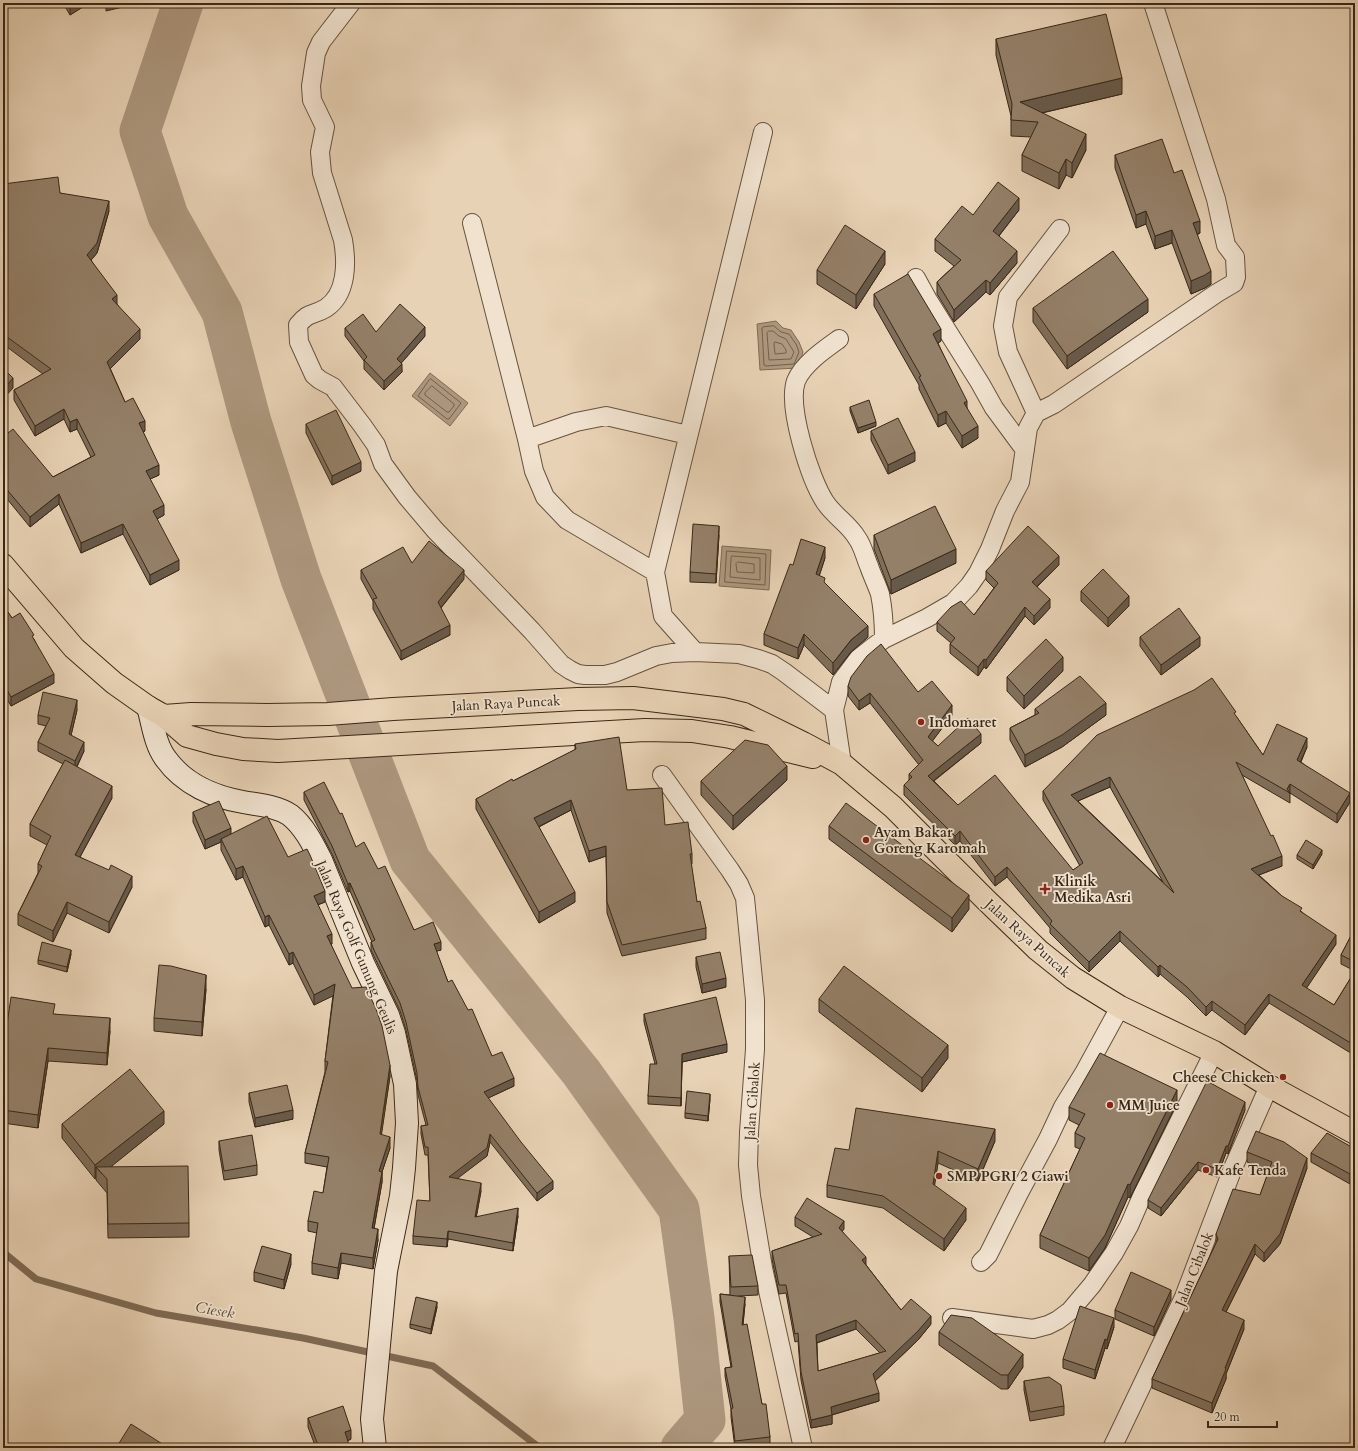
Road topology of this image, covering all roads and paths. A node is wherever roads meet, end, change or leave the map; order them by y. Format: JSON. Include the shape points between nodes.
{"nodes":[{"id":1,"x":351,"y":3,"type":"edge"},
{"id":2,"x":1153,"y":3,"type":"edge"},
{"id":3,"x":763,"y":132,"type":"dead end"},
{"id":4,"x":472,"y":223,"type":"dead end"},
{"id":5,"x":1060,"y":229,"type":"dead end"},
{"id":6,"x":916,"y":278,"type":"dead end"},
{"id":7,"x":840,"y":339,"type":"dead end"},
{"id":8,"x":1036,"y":413,"type":"junction"},
{"id":9,"x":688,"y":435,"type":"junction"},
{"id":10,"x":527,"y":439,"type":"junction"},
{"id":11,"x":1025,"y":450,"type":"junction"},
{"id":12,"x":3,"y":566,"type":"edge"},
{"id":13,"x":655,"y":572,"type":"junction"},
{"id":14,"x":884,"y":639,"type":"junction"},
{"id":15,"x":695,"y":652,"type":"junction"},
{"id":16,"x":834,"y":710,"type":"junction"},
{"id":17,"x":156,"y":712,"type":"junction"},
{"id":18,"x":801,"y":748,"type":"junction"},
{"id":19,"x":839,"y":763,"type":"junction"},
{"id":20,"x":662,"y":775,"type":"dead end"},
{"id":21,"x":1120,"y":1007,"type":"junction"},
{"id":22,"x":1214,"y":1052,"type":"junction"},
{"id":23,"x":1269,"y":1086,"type":"junction"},
{"id":24,"x":1355,"y":1132,"type":"edge"},
{"id":25,"x":981,"y":1262,"type":"dead end"},
{"id":26,"x":952,"y":1318,"type":"edge"},
{"id":27,"x":375,"y":1448,"type":"edge"},
{"id":28,"x":803,"y":1448,"type":"edge"},
{"id":29,"x":1112,"y":1448,"type":"edge"}],
"edges":[{"from":1,"to":15,"type":"street","via":[[318,48],[310,86],[312,100],[325,127],[320,152],[322,173],[345,251],[343,284],[331,304],[319,312],[307,315],[298,325],[299,342],[311,370],[320,380],[333,388],[362,425],[376,445],[383,464],[406,498],[570,670],[585,675],[605,675],[656,656]]},
{"from":2,"to":8,"type":"street","via":[[1216,199],[1226,245],[1235,257],[1236,277],[1234,283],[1054,404]]},
{"from":3,"to":9,"type":"street"},
{"from":4,"to":10,"type":"street"},
{"from":5,"to":8,"type":"street","via":[[1008,297],[1003,326],[1008,352]]},
{"from":6,"to":11,"type":"street","via":[[994,408]]},
{"from":7,"to":14,"type":"street","via":[[822,351],[802,371],[797,380],[793,400],[808,466],[816,485],[832,513],[857,538],[879,593]]},
{"from":8,"to":11,"type":"street","via":[[1028,428]]},
{"from":9,"to":10,"type":"street","via":[[606,416],[576,422]]},
{"from":9,"to":13,"type":"street"},
{"from":10,"to":13,"type":"street","via":[[534,471],[545,497],[567,520]]},
{"from":11,"to":14,"type":"street","via":[[1020,482],[1005,511],[990,550],[969,586],[953,603]]},
{"from":12,"to":17,"type":"highway","name":"Jalan Raya Puncak","via":[[74,648],[114,683]]},
{"from":13,"to":15,"type":"street","via":[[663,616]]},
{"from":14,"to":16,"type":"street","via":[[864,654],[840,682]]},
{"from":15,"to":16,"type":"street","via":[[739,654],[772,664]]},
{"from":16,"to":19,"type":"street"},
{"from":17,"to":18,"type":"highway","name":"Jalan Raya Puncak","via":[[328,714],[570,699],[633,698],[724,708],[744,714]]},
{"from":17,"to":18,"type":"highway","name":"Jalan Raya Puncak","via":[[187,736],[243,749],[278,751],[645,730],[692,731]]},
{"from":17,"to":27,"type":"main road","name":"Jalan Raya Golf Gunung Geulis","via":[[160,750],[184,778],[216,795],[280,810],[298,822],[321,860],[394,1033],[404,1084],[406,1124],[401,1196],[386,1271],[372,1420]]},
{"from":18,"to":19,"type":"highway","name":"Jalan Raya Puncak"},
{"from":19,"to":21,"type":"highway","name":"Jalan Raya Puncak","via":[[893,807],[1038,950],[1073,978]]},
{"from":20,"to":28,"type":"street","name":"Jalan Cibalok","via":[[733,874],[745,898],[756,1022],[749,1132],[749,1179],[763,1268]]},
{"from":21,"to":22,"type":"highway","name":"Jalan Raya Puncak"},
{"from":21,"to":25,"type":"street","via":[[1063,1107],[988,1255]]},
{"from":22,"to":23,"type":"highway","name":"Jalan Raya Puncak"},
{"from":22,"to":26,"type":"street","via":[[1114,1253],[1070,1311],[1048,1325],[1033,1329]]},
{"from":23,"to":24,"type":"highway","name":"Jalan Raya Puncak"},
{"from":23,"to":29,"type":"street","name":"Jalan Cibalok","via":[[1233,1168],[1184,1297]]}]}
